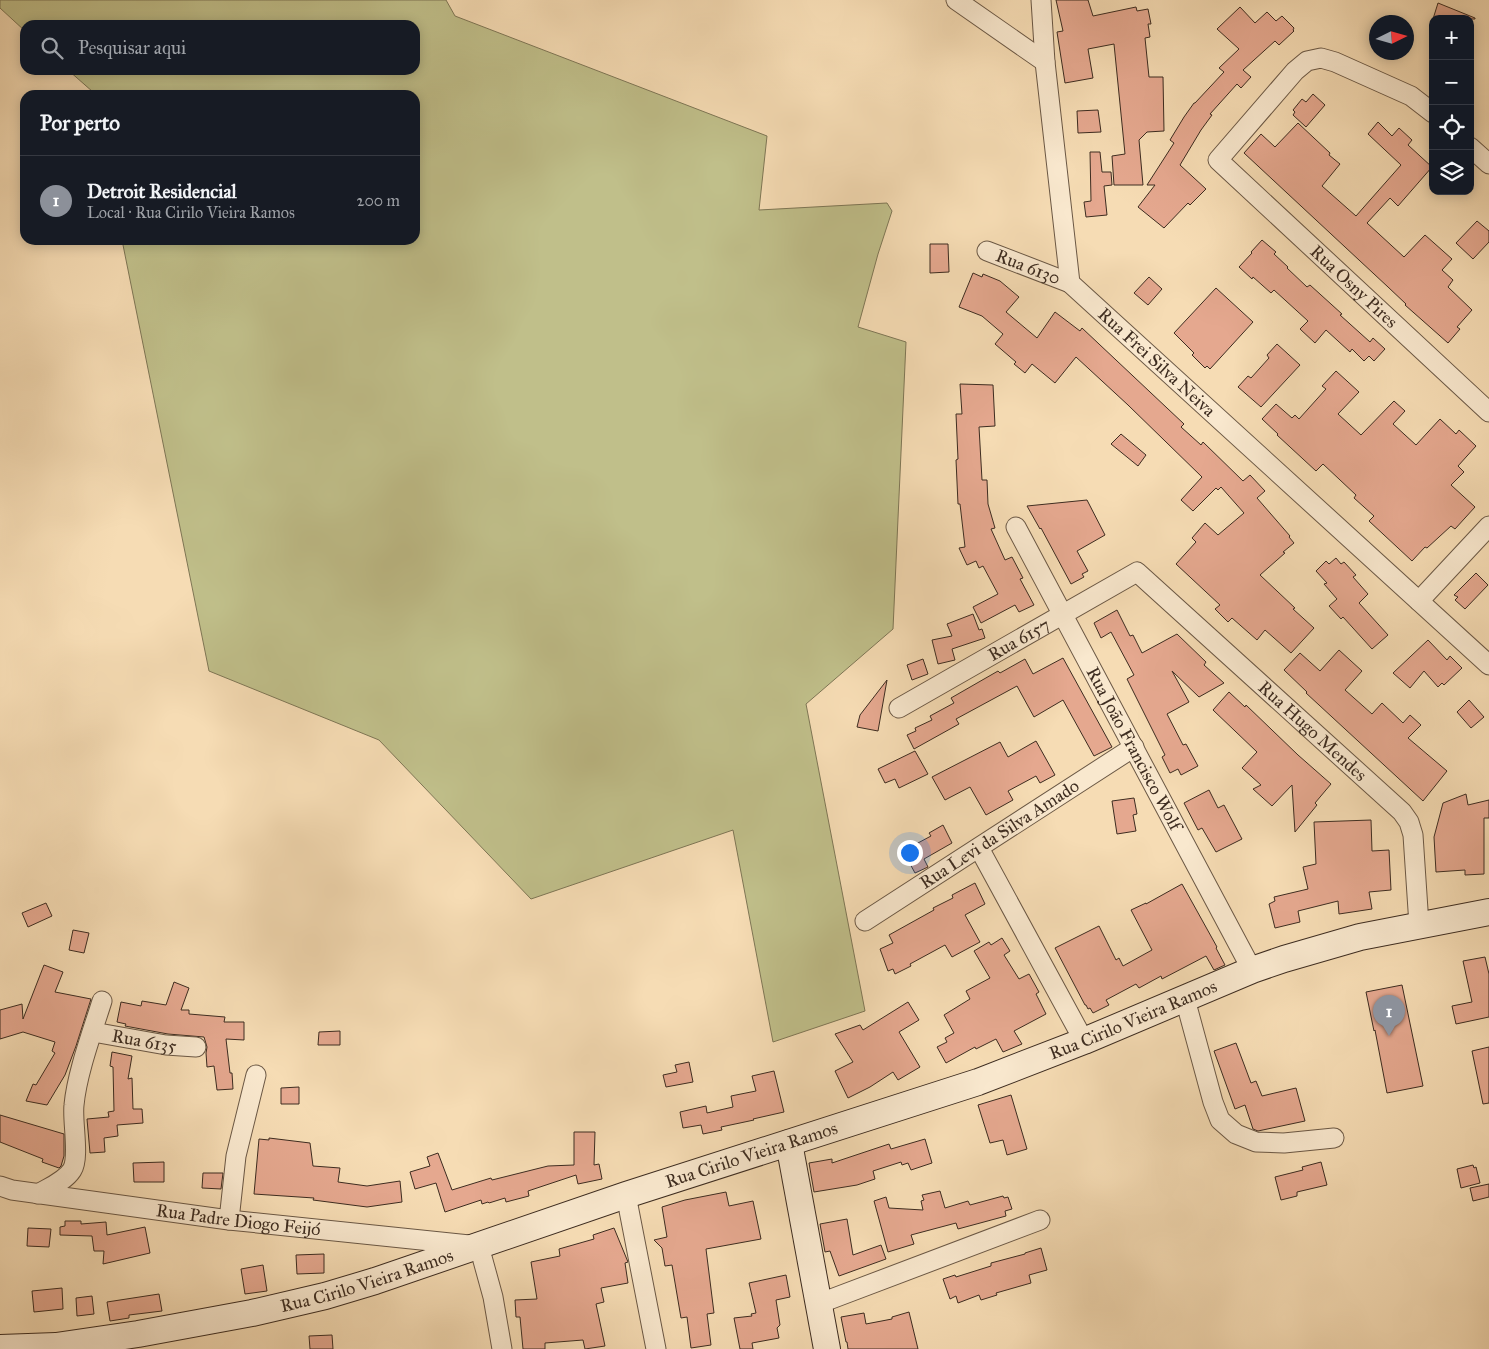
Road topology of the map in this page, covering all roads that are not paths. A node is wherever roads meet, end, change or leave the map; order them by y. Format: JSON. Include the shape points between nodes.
{"nodes":[{"id":1,"x":956,"y":0,"type":"edge"},
{"id":2,"x":1041,"y":0,"type":"edge"},
{"id":3,"x":1045,"y":62,"type":"junction"},
{"id":4,"x":1429,"y":110,"type":"edge"},
{"id":5,"x":1473,"y":150,"type":"edge"},
{"id":6,"x":1489,"y":164,"type":"edge"},
{"id":7,"x":987,"y":251,"type":"dead end"},
{"id":8,"x":1070,"y":283,"type":"junction"},
{"id":9,"x":1489,"y":412,"type":"edge"},
{"id":10,"x":1489,"y":526,"type":"edge"},
{"id":11,"x":1016,"y":527,"type":"dead end"},
{"id":12,"x":1137,"y":572,"type":"joint"},
{"id":13,"x":1419,"y":601,"type":"junction"},
{"id":14,"x":1063,"y":614,"type":"junction"},
{"id":15,"x":1489,"y":665,"type":"edge"},
{"id":16,"x":900,"y":708,"type":"dead end"},
{"id":17,"x":1134,"y":747,"type":"junction"},
{"id":18,"x":979,"y":848,"type":"junction"},
{"id":19,"x":1489,"y":912,"type":"edge"},
{"id":20,"x":865,"y":921,"type":"dead end"},
{"id":21,"x":1419,"y":925,"type":"junction"},
{"id":22,"x":1252,"y":970,"type":"junction"},
{"id":23,"x":1185,"y":999,"type":"junction"},
{"id":24,"x":102,"y":1001,"type":"dead end"},
{"id":25,"x":93,"y":1032,"type":"junction"},
{"id":26,"x":1084,"y":1041,"type":"junction"},
{"id":27,"x":196,"y":1047,"type":"dead end"},
{"id":28,"x":256,"y":1075,"type":"dead end"},
{"id":29,"x":1334,"y":1138,"type":"dead end"},
{"id":30,"x":789,"y":1143,"type":"junction"},
{"id":31,"x":0,"y":1186,"type":"edge"},
{"id":32,"x":38,"y":1194,"type":"junction"},
{"id":33,"x":626,"y":1195,"type":"junction"},
{"id":34,"x":229,"y":1220,"type":"junction"},
{"id":35,"x":1040,"y":1220,"type":"dead end"},
{"id":36,"x":479,"y":1246,"type":"junction"},
{"id":37,"x":818,"y":1304,"type":"junction"},
{"id":38,"x":138,"y":1341,"type":"edge"},
{"id":39,"x":0,"y":1348,"type":"edge"},
{"id":40,"x":502,"y":1349,"type":"edge"},
{"id":41,"x":656,"y":1349,"type":"edge"},
{"id":42,"x":826,"y":1349,"type":"edge"}],
"edges":[{"from":1,"to":3,"type":"street"},
{"from":2,"to":3,"type":"street"},
{"from":3,"to":8,"type":"street"},
{"from":4,"to":9,"type":"street","name":"Rua Osny Pires","via":[[1411,96],[1350,68],[1321,58],[1307,61],[1218,160]]},
{"from":5,"to":6,"type":"street"},
{"from":7,"to":8,"type":"street","name":"Rua 6130"},
{"from":8,"to":13,"type":"street","name":"Rua Frei Silva Neiva"},
{"from":10,"to":13,"type":"street"},
{"from":11,"to":14,"type":"street","name":"Rua João Francisco Wolf"},
{"from":12,"to":14,"type":"street","name":"Rua 6157"},
{"from":12,"to":21,"type":"street","name":"Rua Hugo Mendes","via":[[1402,812],[1413,835]]},
{"from":13,"to":15,"type":"street","name":"Rua Frei Silva Neiva"},
{"from":14,"to":16,"type":"street","name":"Rua 6157"},
{"from":14,"to":17,"type":"street","name":"Rua João Francisco Wolf"},
{"from":17,"to":18,"type":"street","name":"Rua Levi da Silva Amado"},
{"from":17,"to":22,"type":"street","name":"Rua João Francisco Wolf"},
{"from":18,"to":20,"type":"street","name":"Rua Levi da Silva Amado"},
{"from":18,"to":26,"type":"street"},
{"from":19,"to":21,"type":"main road","name":"Rua Cirilo Vieira Ramos"},
{"from":21,"to":22,"type":"main road","name":"Rua Cirilo Vieira Ramos","via":[[1324,946]]},
{"from":22,"to":23,"type":"main road","name":"Rua Cirilo Vieira Ramos"},
{"from":23,"to":26,"type":"main road","name":"Rua Cirilo Vieira Ramos"},
{"from":23,"to":29,"type":"street","via":[[1220,1120],[1236,1134],[1256,1142]]},
{"from":24,"to":25,"type":"street"},
{"from":25,"to":27,"type":"street","name":"Rua 6135"},
{"from":25,"to":32,"type":"street","via":[[73,1107],[74,1168],[65,1179]]},
{"from":26,"to":30,"type":"main road","name":"Rua Cirilo Vieira Ramos","via":[[978,1082]]},
{"from":28,"to":34,"type":"street","via":[[236,1156]]},
{"from":30,"to":33,"type":"main road","name":"Rua Cirilo Vieira Ramos"},
{"from":30,"to":37,"type":"main road"},
{"from":31,"to":32,"type":"street","name":"Rua Padre Diogo Feijó"},
{"from":32,"to":34,"type":"street","name":"Rua Padre Diogo Feijó"},
{"from":33,"to":36,"type":"main road","name":"Rua Cirilo Vieira Ramos"},
{"from":33,"to":41,"type":"street"},
{"from":34,"to":36,"type":"street","name":"Rua Padre Diogo Feijó"},
{"from":35,"to":37,"type":"street"},
{"from":36,"to":38,"type":"main road","name":"Rua Cirilo Vieira Ramos","via":[[324,1296]]},
{"from":36,"to":40,"type":"street","via":[[493,1297]]},
{"from":37,"to":42,"type":"main road"},
{"from":38,"to":39,"type":"main road","name":"Rua Cirilo Vieira Ramos"}]}
